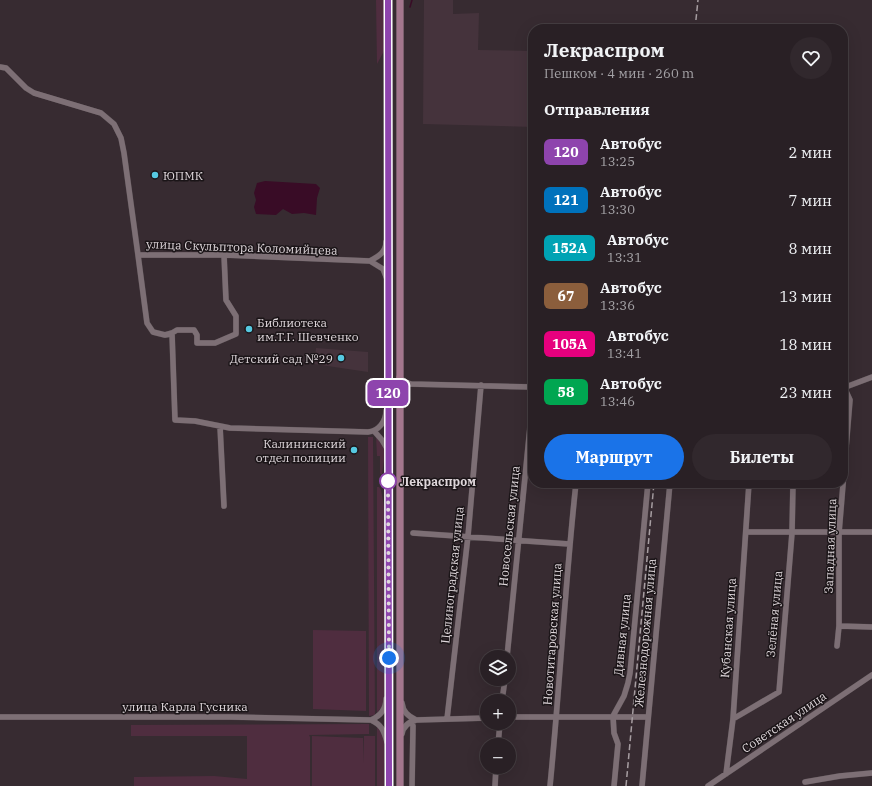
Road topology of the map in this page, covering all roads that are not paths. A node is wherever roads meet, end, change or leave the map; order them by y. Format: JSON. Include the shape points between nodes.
{"nodes":[{"id":1,"x":388,"y":0,"type":"edge"},
{"id":2,"x":400,"y":0,"type":"edge"},
{"id":3,"x":0,"y":67,"type":"edge"},
{"id":4,"x":388,"y":227,"type":"junction"},
{"id":5,"x":138,"y":255,"type":"junction"},
{"id":6,"x":224,"y":255,"type":"junction"},
{"id":7,"x":370,"y":261,"type":"junction"},
{"id":8,"x":388,"y":283,"type":"junction"},
{"id":9,"x":172,"y":333,"type":"junction"},
{"id":10,"x":399,"y":377,"type":"junction"},
{"id":11,"x":872,"y":377,"type":"edge"},
{"id":12,"x":411,"y":384,"type":"junction"},
{"id":13,"x":481,"y":385,"type":"junction"},
{"id":14,"x":848,"y":386,"type":"edge"},
{"id":15,"x":528,"y":387,"type":"edge"},
{"id":16,"x":388,"y":393,"type":"junction"},
{"id":17,"x":399,"y":394,"type":"junction"},
{"id":18,"x":848,"y":397,"type":"edge"},
{"id":19,"x":848,"y":424,"type":"edge"},
{"id":20,"x":220,"y":426,"type":"junction"},
{"id":21,"x":374,"y":431,"type":"junction"},
{"id":22,"x":528,"y":445,"type":"edge"},
{"id":23,"x":388,"y":451,"type":"junction"},
{"id":24,"x":576,"y":488,"type":"edge"},
{"id":25,"x":648,"y":488,"type":"edge"},
{"id":26,"x":670,"y":488,"type":"edge"},
{"id":27,"x":749,"y":488,"type":"edge"},
{"id":28,"x":793,"y":488,"type":"edge"},
{"id":29,"x":843,"y":488,"type":"edge"},
{"id":30,"x":224,"y":506,"type":"dead end"},
{"id":31,"x":746,"y":532,"type":"junction"},
{"id":32,"x":872,"y":532,"type":"edge"},
{"id":33,"x":412,"y":533,"type":"dead end"},
{"id":34,"x":792,"y":533,"type":"junction"},
{"id":35,"x":839,"y":533,"type":"junction"},
{"id":36,"x":468,"y":536,"type":"junction"},
{"id":37,"x":518,"y":540,"type":"junction"},
{"id":38,"x":570,"y":544,"type":"junction"},
{"id":39,"x":839,"y":626,"type":"junction"},
{"id":40,"x":872,"y":627,"type":"edge"},
{"id":41,"x":836,"y":646,"type":"dead end"},
{"id":42,"x":508,"y":650,"type":"edge"},
{"id":43,"x":872,"y":675,"type":"edge"},
{"id":44,"x":388,"y":680,"type":"junction"},
{"id":45,"x":400,"y":698,"type":"junction"},
{"id":46,"x":557,"y":716,"type":"junction"},
{"id":47,"x":613,"y":716,"type":"junction"},
{"id":48,"x":0,"y":717,"type":"edge"},
{"id":49,"x":516,"y":717,"type":"edge"},
{"id":50,"x":648,"y":717,"type":"junction"},
{"id":51,"x":480,"y":718,"type":"edge"},
{"id":52,"x":447,"y":719,"type":"junction"},
{"id":53,"x":733,"y":719,"type":"junction"},
{"id":54,"x":371,"y":720,"type":"junction"},
{"id":55,"x":416,"y":720,"type":"junction"},
{"id":56,"x":413,"y":726,"type":"dead end"},
{"id":57,"x":389,"y":745,"type":"junction"},
{"id":58,"x":400,"y":751,"type":"junction"},
{"id":59,"x":872,"y":773,"type":"edge"},
{"id":60,"x":496,"y":774,"type":"edge"},
{"id":61,"x":726,"y":774,"type":"junction"},
{"id":62,"x":805,"y":782,"type":"dead end"},
{"id":63,"x":716,"y":784,"type":"edge"},
{"id":64,"x":389,"y":786,"type":"edge"},
{"id":65,"x":400,"y":786,"type":"edge"},
{"id":66,"x":412,"y":786,"type":"edge"},
{"id":67,"x":495,"y":786,"type":"edge"},
{"id":68,"x":550,"y":786,"type":"edge"},
{"id":69,"x":614,"y":786,"type":"edge"},
{"id":70,"x":642,"y":786,"type":"edge"},
{"id":71,"x":708,"y":786,"type":"edge"}],
"edges":[{"from":1,"to":4,"type":"main road"},
{"from":2,"to":10,"type":"main road"},
{"from":3,"to":5,"type":"street","name":"улица Скульптора Коломийцева","via":[[6,68],[34,93],[101,112],[114,124],[124,153]]},
{"from":4,"to":7,"type":"street","via":[[385,249]]},
{"from":4,"to":8,"type":"main road"},
{"from":5,"to":6,"type":"street","name":"улица Скульптора Коломийцева"},
{"from":5,"to":9,"type":"street","via":[[147,323],[153,332],[165,335]]},
{"from":6,"to":7,"type":"street","name":"улица Скульптора Коломийцева"},
{"from":6,"to":9,"type":"street","via":[[226,300],[236,316],[236,334],[215,343],[197,343],[194,330],[177,330]]},
{"from":7,"to":8,"type":"street","via":[[383,269]]},
{"from":8,"to":16,"type":"main road"},
{"from":9,"to":20,"type":"street","via":[[175,420]]},
{"from":10,"to":12,"type":"street"},
{"from":10,"to":17,"type":"main road"},
{"from":11,"to":14,"type":"street"},
{"from":12,"to":13,"type":"street"},
{"from":12,"to":17,"type":"street"},
{"from":13,"to":15,"type":"street"},
{"from":13,"to":36,"type":"street","name":"Целиноградская улица"},
{"from":16,"to":21,"type":"street","via":[[386,416]]},
{"from":16,"to":23,"type":"main road"},
{"from":17,"to":45,"type":"main road"},
{"from":18,"to":19,"type":"street","name":"Западная улица"},
{"from":20,"to":21,"type":"street","via":[[264,430]]},
{"from":20,"to":30,"type":"street"},
{"from":21,"to":23,"type":"street"},
{"from":22,"to":37,"type":"street","name":"Новосельская улица"},
{"from":23,"to":44,"type":"main road"},
{"from":24,"to":38,"type":"street","name":"Новотитаровская улица"},
{"from":25,"to":47,"type":"street","name":"Дивная улица","via":[[630,673],[624,696]]},
{"from":26,"to":50,"type":"street","name":"Железнодорожная улица"},
{"from":27,"to":31,"type":"street","name":"Кубанская улица"},
{"from":28,"to":34,"type":"street","name":"Зелёная улица"},
{"from":29,"to":35,"type":"street","name":"Западная улица"},
{"from":31,"to":34,"type":"street"},
{"from":31,"to":53,"type":"street","name":"Кубанская улица"},
{"from":32,"to":35,"type":"street"},
{"from":33,"to":36,"type":"street"},
{"from":34,"to":35,"type":"street"},
{"from":34,"to":53,"type":"street","name":"Зелёная улица","via":[[779,692]]},
{"from":35,"to":39,"type":"street","name":"Западная улица"},
{"from":36,"to":37,"type":"street"},
{"from":36,"to":52,"type":"street","name":"Целиноградская улица"},
{"from":37,"to":38,"type":"street"},
{"from":37,"to":42,"type":"street","name":"Новосельская улица"},
{"from":38,"to":46,"type":"street","name":"Новотитаровская улица"},
{"from":39,"to":40,"type":"street"},
{"from":39,"to":41,"type":"street","name":"Западная улица"},
{"from":43,"to":61,"type":"street","name":"Советская улица"},
{"from":44,"to":54,"type":"street","via":[[386,705],[380,714]]},
{"from":44,"to":57,"type":"main road"},
{"from":45,"to":55,"type":"street","via":[[406,714]]},
{"from":45,"to":58,"type":"main road"},
{"from":46,"to":47,"type":"street"},
{"from":46,"to":49,"type":"street"},
{"from":46,"to":68,"type":"street","name":"Новотитаровская улица"},
{"from":47,"to":50,"type":"street"},
{"from":47,"to":69,"type":"street","via":[[614,733],[618,744]]},
{"from":48,"to":54,"type":"street","name":"улица Карла Гусника"},
{"from":50,"to":70,"type":"street","name":"Железнодорожная улица"},
{"from":51,"to":52,"type":"street"},
{"from":52,"to":55,"type":"street"},
{"from":53,"to":61,"type":"street","name":"Кубанская улица"},
{"from":54,"to":57,"type":"street","via":[[382,727]]},
{"from":55,"to":58,"type":"street","via":[[404,727]]},
{"from":56,"to":66,"type":"street"},
{"from":57,"to":64,"type":"main road"},
{"from":58,"to":65,"type":"main road"},
{"from":59,"to":62,"type":"street"},
{"from":60,"to":67,"type":"street"},
{"from":61,"to":63,"type":"street","name":"Советская улица"},
{"from":63,"to":71,"type":"street","name":"Советская улица"}]}
